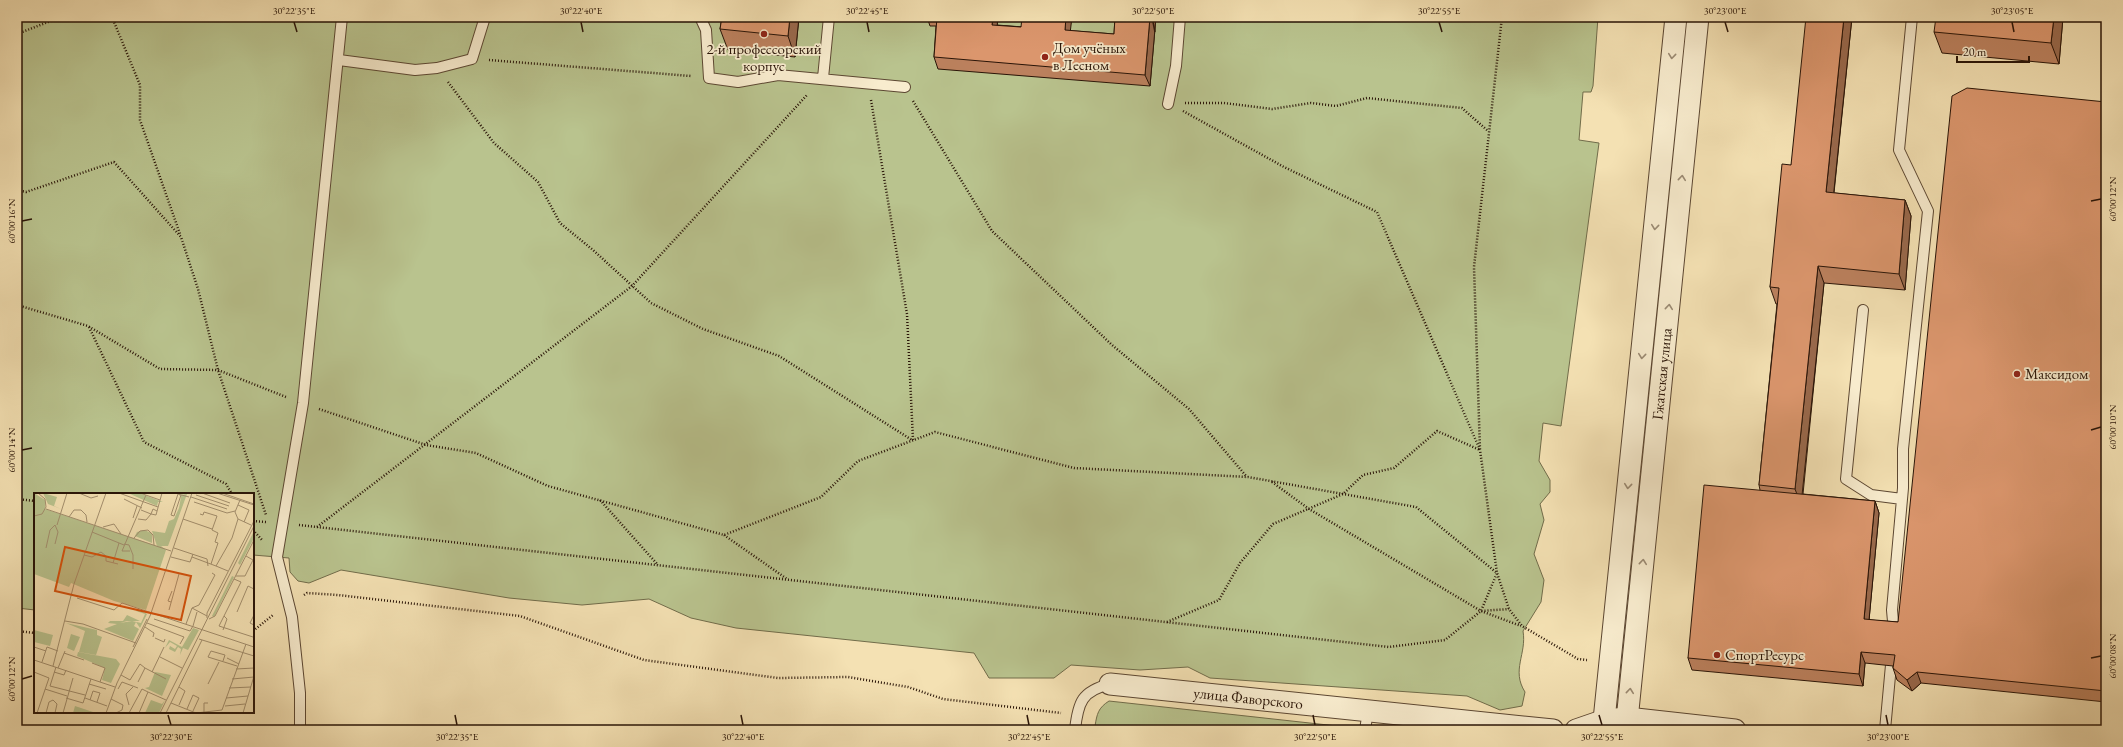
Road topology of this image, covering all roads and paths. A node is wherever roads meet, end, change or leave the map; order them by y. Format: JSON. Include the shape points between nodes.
{"nodes":[{"id":1,"x":61,"y":17,"type":"edge"},
{"id":2,"x":112,"y":17,"type":"edge"},
{"id":3,"x":342,"y":17,"type":"edge"},
{"id":4,"x":485,"y":17,"type":"edge"},
{"id":5,"x":700,"y":17,"type":"edge"},
{"id":6,"x":829,"y":17,"type":"edge"},
{"id":7,"x":1180,"y":17,"type":"edge"},
{"id":8,"x":1502,"y":17,"type":"edge"},
{"id":9,"x":1676,"y":17,"type":"edge"},
{"id":10,"x":1698,"y":17,"type":"edge"},
{"id":11,"x":1912,"y":17,"type":"edge"},
{"id":12,"x":17,"y":34,"type":"edge"},
{"id":13,"x":472,"y":59,"type":"junction"},
{"id":14,"x":339,"y":60,"type":"junction"},
{"id":15,"x":437,"y":68,"type":"junction"},
{"id":16,"x":709,"y":78,"type":"junction"},
{"id":17,"x":823,"y":78,"type":"junction"},
{"id":18,"x":868,"y":83,"type":"junction"},
{"id":19,"x":905,"y":87,"type":"joint"},
{"id":20,"x":1168,"y":104,"type":"junction"},
{"id":21,"x":1488,"y":132,"type":"junction"},
{"id":22,"x":17,"y":190,"type":"edge"},
{"id":23,"x":181,"y":237,"type":"junction"},
{"id":24,"x":632,"y":286,"type":"junction"},
{"id":25,"x":17,"y":305,"type":"edge"},
{"id":26,"x":1863,"y":310,"type":"dead end"},
{"id":27,"x":88,"y":326,"type":"junction"},
{"id":28,"x":218,"y":370,"type":"junction"},
{"id":29,"x":303,"y":403,"type":"junction"},
{"id":30,"x":913,"y":440,"type":"junction"},
{"id":31,"x":426,"y":445,"type":"junction"},
{"id":32,"x":1480,"y":450,"type":"junction"},
{"id":33,"x":1248,"y":477,"type":"junction"},
{"id":34,"x":1272,"y":482,"type":"junction"},
{"id":35,"x":231,"y":493,"type":"edge"},
{"id":36,"x":1343,"y":494,"type":"junction"},
{"id":37,"x":17,"y":499,"type":"edge"},
{"id":38,"x":1902,"y":499,"type":"junction"},
{"id":39,"x":600,"y":500,"type":"junction"},
{"id":40,"x":34,"y":501,"type":"edge"},
{"id":41,"x":1309,"y":509,"type":"junction"},
{"id":42,"x":254,"y":521,"type":"edge"},
{"id":43,"x":283,"y":523,"type":"junction"},
{"id":44,"x":317,"y":527,"type":"junction"},
{"id":45,"x":724,"y":534,"type":"junction"},
{"id":46,"x":658,"y":565,"type":"junction"},
{"id":47,"x":1497,"y":573,"type":"junction"},
{"id":48,"x":788,"y":580,"type":"junction"},
{"id":49,"x":290,"y":603,"type":"junction"},
{"id":50,"x":1509,"y":609,"type":"junction"},
{"id":51,"x":1481,"y":611,"type":"junction"},
{"id":52,"x":1167,"y":622,"type":"junction"},
{"id":53,"x":1522,"y":626,"type":"junction"},
{"id":54,"x":254,"y":630,"type":"edge"},
{"id":55,"x":17,"y":631,"type":"edge"},
{"id":56,"x":34,"y":633,"type":"edge"},
{"id":57,"x":1894,"y":633,"type":"edge"},
{"id":58,"x":1578,"y":659,"type":"dead end"},
{"id":59,"x":1891,"y":665,"type":"edge"},
{"id":60,"x":1110,"y":684,"type":"joint"},
{"id":61,"x":1077,"y":715,"type":"junction"},
{"id":62,"x":1366,"y":720,"type":"edge"},
{"id":63,"x":1627,"y":724,"type":"edge"},
{"id":64,"x":1604,"y":725,"type":"edge"},
{"id":65,"x":300,"y":730,"type":"edge"},
{"id":66,"x":1075,"y":730,"type":"edge"},
{"id":67,"x":1553,"y":730,"type":"edge"},
{"id":68,"x":1576,"y":730,"type":"edge"},
{"id":69,"x":1735,"y":730,"type":"edge"},
{"id":70,"x":1885,"y":730,"type":"edge"}],
"edges":[{"from":1,"to":12,"type":"path"},
{"from":2,"to":23,"type":"path","via":[[140,85],[140,120]]},
{"from":3,"to":14,"type":"lane"},
{"from":4,"to":13,"type":"lane"},
{"from":5,"to":16,"type":"lane","via":[[706,30]]},
{"from":6,"to":17,"type":"lane"},
{"from":7,"to":20,"type":"lane","via":[[1176,66]]},
{"from":8,"to":21,"type":"path"},
{"from":9,"to":64,"type":"street","name":"Гжатская улица","one_way":true},
{"from":63,"to":10,"type":"street","name":"Гжатская улица","one_way":true},
{"from":11,"to":38,"type":"lane","via":[[1898,150],[1928,211],[1903,449]]},
{"from":13,"to":15,"type":"lane"},
{"from":13,"to":16,"type":"path"},
{"from":14,"to":15,"type":"lane","via":[[415,70]]},
{"from":14,"to":29,"type":"lane"},
{"from":15,"to":24,"type":"path","via":[[494,144],[538,182],[560,223]]},
{"from":16,"to":17,"type":"lane","via":[[738,82],[778,75]]},
{"from":17,"to":18,"type":"lane"},
{"from":17,"to":24,"type":"path"},
{"from":18,"to":19,"type":"lane"},
{"from":18,"to":30,"type":"path","via":[[907,314]]},
{"from":19,"to":33,"type":"path","via":[[992,231],[1112,345],[1189,409]]},
{"from":20,"to":21,"type":"path","via":[[1224,103],[1272,109],[1311,103],[1336,106],[1367,98],[1462,108]]},
{"from":20,"to":32,"type":"path","via":[[1284,167],[1377,212]]},
{"from":21,"to":32,"type":"path","via":[[1474,267]]},
{"from":22,"to":23,"type":"path","via":[[26,192],[114,162]]},
{"from":23,"to":28,"type":"path","via":[[198,289]]},
{"from":24,"to":30,"type":"path","via":[[651,303],[703,329],[779,356]]},
{"from":24,"to":31,"type":"path"},
{"from":25,"to":27,"type":"path"},
{"from":26,"to":38,"type":"lane","via":[[1846,479],[1871,495]]},
{"from":27,"to":28,"type":"path","via":[[160,369]]},
{"from":27,"to":35,"type":"path","via":[[144,442],[226,484]]},
{"from":28,"to":29,"type":"path"},
{"from":28,"to":42,"type":"path","via":[[268,522]]},
{"from":29,"to":31,"type":"path"},
{"from":29,"to":43,"type":"lane"},
{"from":30,"to":33,"type":"path","via":[[936,432],[1074,468]]},
{"from":30,"to":45,"type":"path","via":[[858,461],[821,496]]},
{"from":31,"to":39,"type":"path","via":[[476,453],[548,486]]},
{"from":31,"to":44,"type":"path"},
{"from":32,"to":36,"type":"path","via":[[1438,431],[1394,468],[1363,475]]},
{"from":32,"to":47,"type":"path"},
{"from":33,"to":34,"type":"path"},
{"from":34,"to":36,"type":"path"},
{"from":34,"to":41,"type":"path"},
{"from":36,"to":41,"type":"path"},
{"from":36,"to":47,"type":"path","via":[[1416,508]]},
{"from":37,"to":40,"type":"path"},
{"from":38,"to":57,"type":"lane","via":[[1892,610]]},
{"from":39,"to":45,"type":"path"},
{"from":39,"to":46,"type":"path"},
{"from":41,"to":51,"type":"path"},
{"from":41,"to":52,"type":"path","via":[[1273,524],[1240,563],[1219,600]]},
{"from":43,"to":44,"type":"path"},
{"from":43,"to":49,"type":"lane","via":[[277,557]]},
{"from":44,"to":46,"type":"path"},
{"from":45,"to":48,"type":"path"},
{"from":46,"to":48,"type":"path"},
{"from":47,"to":50,"type":"path"},
{"from":47,"to":51,"type":"path"},
{"from":48,"to":52,"type":"path"},
{"from":49,"to":54,"type":"path"},
{"from":49,"to":61,"type":"path","via":[[307,593],[520,616],[644,660],[778,678],[848,676],[908,688],[943,699]]},
{"from":49,"to":65,"type":"lane","via":[[300,693]]},
{"from":50,"to":51,"type":"path"},
{"from":50,"to":53,"type":"path"},
{"from":51,"to":52,"type":"path","via":[[1445,640],[1389,647]]},
{"from":51,"to":53,"type":"path"},
{"from":53,"to":58,"type":"path"},
{"from":55,"to":56,"type":"path"},
{"from":59,"to":70,"type":"lane"},
{"from":60,"to":61,"type":"lane","via":[[1092,688],[1078,708]]},
{"from":60,"to":62,"type":"street","name":"улица Фаворского"},
{"from":61,"to":66,"type":"lane"},
{"from":62,"to":67,"type":"street","name":"улица Фаворского"},
{"from":63,"to":64,"type":"street"},
{"from":63,"to":69,"type":"street"},
{"from":64,"to":68,"type":"street"}]}
